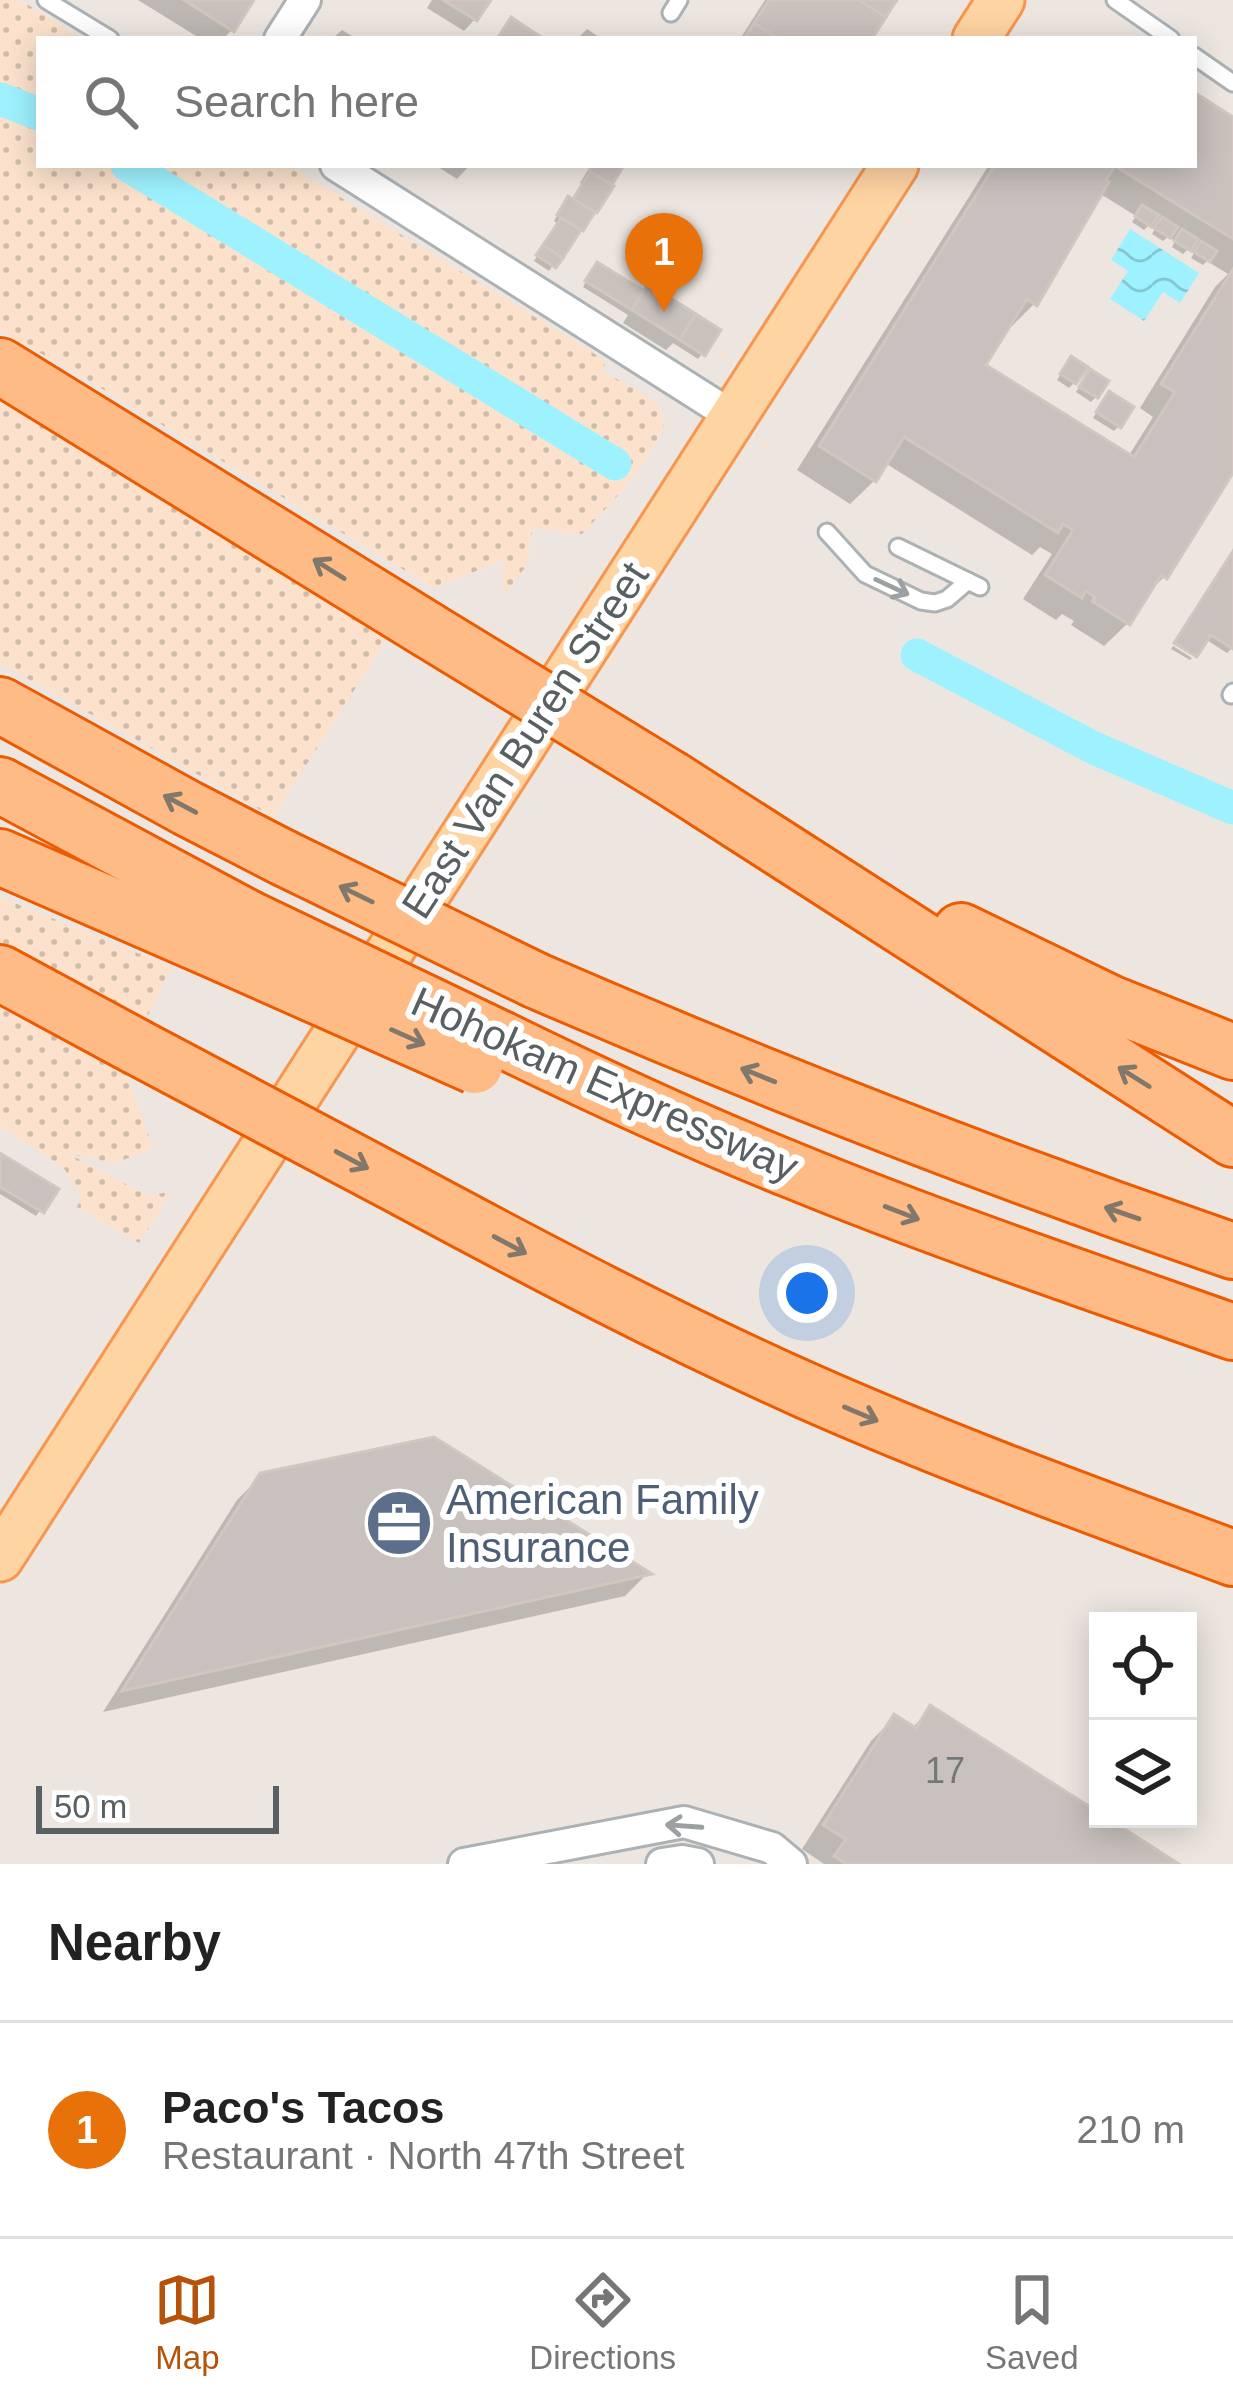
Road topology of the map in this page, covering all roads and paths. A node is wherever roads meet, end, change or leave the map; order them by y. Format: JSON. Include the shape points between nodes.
{"nodes":[{"id":1,"x":46,"y":0,"type":"edge"},
{"id":2,"x":305,"y":0,"type":"edge"},
{"id":3,"x":1001,"y":0,"type":"edge"},
{"id":4,"x":1115,"y":0,"type":"edge"},
{"id":5,"x":105,"y":36,"type":"edge"},
{"id":6,"x":282,"y":36,"type":"edge"},
{"id":7,"x":978,"y":36,"type":"edge"},
{"id":8,"x":1167,"y":36,"type":"edge"},
{"id":9,"x":1197,"y":58,"type":"edge"},
{"id":10,"x":1233,"y":83,"type":"edge"},
{"id":11,"x":341,"y":168,"type":"edge"},
{"id":12,"x":893,"y":168,"type":"edge"},
{"id":13,"x":0,"y":366,"type":"edge"},
{"id":14,"x":732,"y":416,"type":"junction"},
{"id":15,"x":827,"y":532,"type":"dead end"},
{"id":16,"x":898,"y":547,"type":"dead end"},
{"id":17,"x":0,"y":705,"type":"edge"},
{"id":18,"x":672,"y":779,"type":"junction"},
{"id":19,"x":0,"y":785,"type":"edge"},
{"id":20,"x":0,"y":857,"type":"edge"},
{"id":21,"x":236,"y":937,"type":"junction"},
{"id":22,"x":0,"y":973,"type":"edge"},
{"id":23,"x":1233,"y":1052,"type":"edge"},
{"id":24,"x":1233,"y":1139,"type":"edge"},
{"id":25,"x":1233,"y":1251,"type":"edge"},
{"id":26,"x":1233,"y":1332,"type":"edge"},
{"id":27,"x":0,"y":1558,"type":"edge"},
{"id":28,"x":1233,"y":1558,"type":"edge"},
{"id":29,"x":464,"y":1864,"type":"edge"},
{"id":30,"x":662,"y":1864,"type":"edge"},
{"id":31,"x":698,"y":1864,"type":"edge"},
{"id":32,"x":791,"y":1864,"type":"edge"}],
"edges":[{"from":1,"to":5,"type":"lane"},
{"from":2,"to":6,"type":"street"},
{"from":3,"to":7,"type":"main road"},
{"from":4,"to":8,"type":"lane"},
{"from":9,"to":10,"type":"lane"},
{"from":11,"to":14,"type":"street"},
{"from":12,"to":14,"type":"main road","name":"East Van Buren Street"},
{"from":18,"to":13,"type":"highway","one_way":true,"bridge":true},
{"from":14,"to":27,"type":"main road","name":"East Van Buren Street"},
{"from":15,"to":16,"type":"lane","one_way":true,"via":[[866,574],[921,601],[935,603],[974,584]]},
{"from":25,"to":17,"type":"highway","name":"Hohokam Expressway","one_way":true,"bridge":true,"via":[[857,1114],[537,981],[284,858]]},
{"from":18,"to":23,"type":"highway","via":[[1058,979]]},
{"from":24,"to":18,"type":"highway","one_way":true},
{"from":19,"to":21,"type":"highway","name":"Hohokam Expressway"},
{"from":20,"to":21,"type":"highway"},
{"from":21,"to":26,"type":"highway","name":"Hohokam Expressway","one_way":true,"bridge":true,"via":[[490,1054]]},
{"from":22,"to":28,"type":"highway","one_way":true,"bridge":true,"via":[[629,1307],[922,1440]]},
{"from":32,"to":29,"type":"street","one_way":true,"via":[[772,1848],[684,1822]]},
{"from":30,"to":31,"type":"street"}]}
